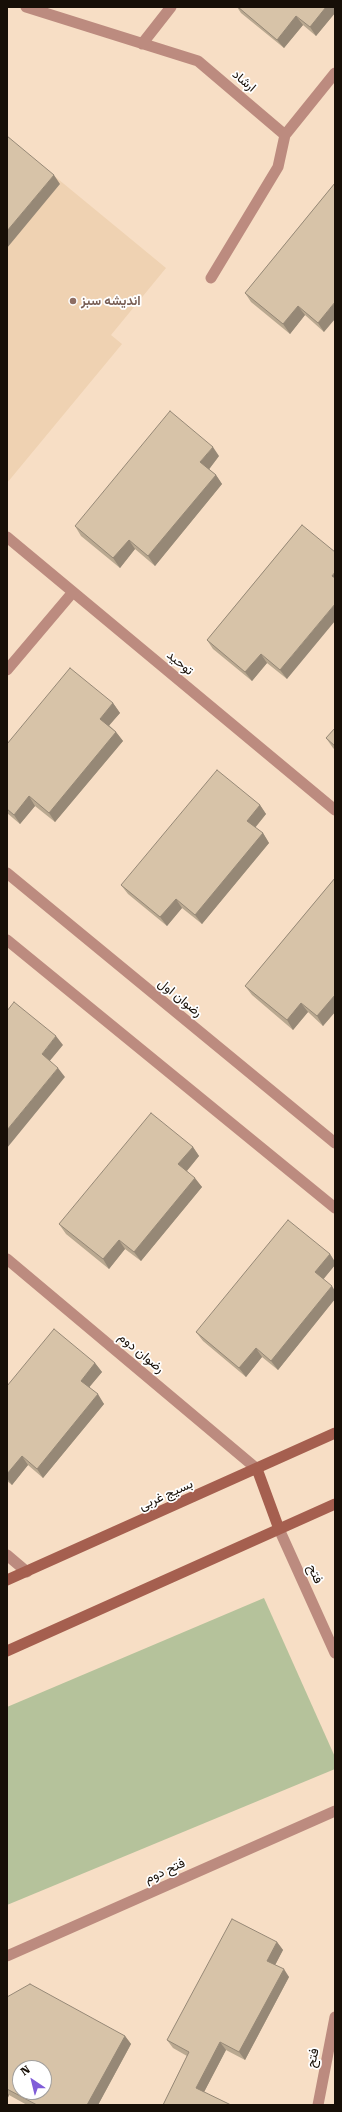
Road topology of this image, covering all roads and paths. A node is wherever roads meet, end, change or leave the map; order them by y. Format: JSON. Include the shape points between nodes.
{"nodes":[{"id":1,"x":26,"y":7,"type":"edge"},
{"id":2,"x":171,"y":7,"type":"edge"},
{"id":3,"x":142,"y":44,"type":"junction"},
{"id":4,"x":335,"y":74,"type":"edge"},
{"id":5,"x":285,"y":135,"type":"junction"},
{"id":6,"x":211,"y":278,"type":"dead end"},
{"id":7,"x":7,"y":537,"type":"edge"},
{"id":8,"x":73,"y":592,"type":"junction"},
{"id":9,"x":7,"y":670,"type":"edge"},
{"id":10,"x":335,"y":810,"type":"edge"},
{"id":11,"x":7,"y":874,"type":"edge"},
{"id":12,"x":7,"y":940,"type":"edge"},
{"id":13,"x":335,"y":1143,"type":"edge"},
{"id":14,"x":335,"y":1208,"type":"edge"},
{"id":15,"x":7,"y":1259,"type":"edge"},
{"id":16,"x":335,"y":1433,"type":"edge"},
{"id":17,"x":257,"y":1469,"type":"junction"},
{"id":18,"x":335,"y":1504,"type":"edge"},
{"id":19,"x":279,"y":1529,"type":"junction"},
{"id":20,"x":7,"y":1555,"type":"edge"},
{"id":21,"x":27,"y":1572,"type":"junction"},
{"id":22,"x":7,"y":1580,"type":"edge"},
{"id":23,"x":7,"y":1651,"type":"edge"},
{"id":24,"x":335,"y":1653,"type":"edge"},
{"id":25,"x":335,"y":1811,"type":"edge"},
{"id":26,"x":7,"y":1956,"type":"edge"},
{"id":27,"x":335,"y":2017,"type":"edge"},
{"id":28,"x":318,"y":2105,"type":"edge"}],
"edges":[{"from":1,"to":3,"type":"street","name":"ارشاد"},
{"from":2,"to":3,"type":"street"},
{"from":3,"to":5,"type":"street","name":"ارشاد","via":[[198,61]]},
{"from":4,"to":5,"type":"street"},
{"from":5,"to":6,"type":"street","via":[[278,167]]},
{"from":7,"to":8,"type":"street","name":"توحید"},
{"from":8,"to":9,"type":"street"},
{"from":8,"to":10,"type":"street","name":"توحید"},
{"from":11,"to":13,"type":"street","name":"رضوان اول"},
{"from":12,"to":14,"type":"street"},
{"from":15,"to":17,"type":"street","name":"رضوان دوم"},
{"from":16,"to":17,"type":"main road","name":"بسیج غربی"},
{"from":17,"to":19,"type":"main road"},
{"from":17,"to":21,"type":"main road","name":"بسیج غربی"},
{"from":18,"to":19,"type":"main road"},
{"from":19,"to":23,"type":"main road"},
{"from":19,"to":24,"type":"street","name":"فتح"},
{"from":20,"to":21,"type":"street"},
{"from":21,"to":22,"type":"main road","name":"بسیج غربی"},
{"from":25,"to":26,"type":"street","name":"فتح دوم"},
{"from":27,"to":28,"type":"street","name":"فتح"}]}
